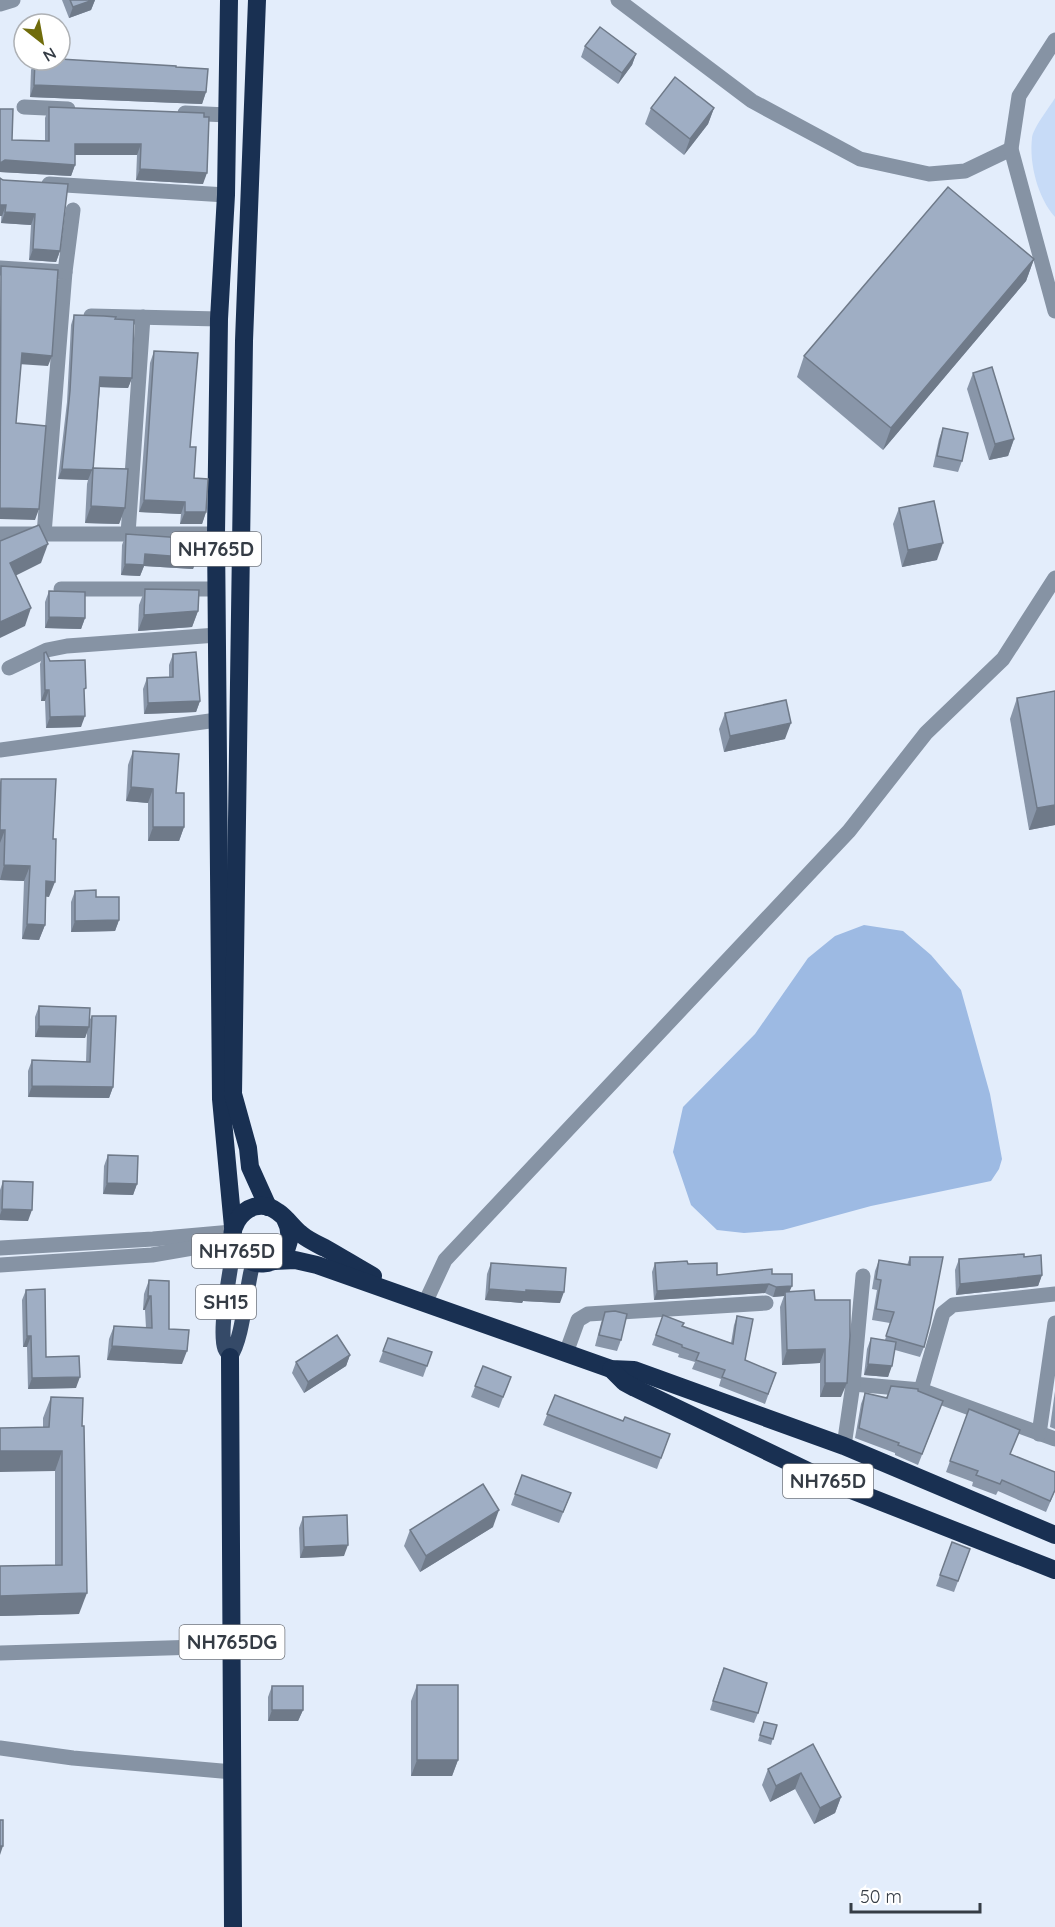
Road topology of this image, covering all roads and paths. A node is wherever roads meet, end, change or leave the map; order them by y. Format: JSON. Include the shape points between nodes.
{"nodes":[{"id":1,"x":13,"y":0,"type":"edge"},
{"id":2,"x":230,"y":0,"type":"edge"},
{"id":3,"x":256,"y":0,"type":"edge"},
{"id":4,"x":618,"y":0,"type":"edge"},
{"id":5,"x":0,"y":4,"type":"edge"},
{"id":6,"x":1055,"y":40,"type":"edge"},
{"id":7,"x":24,"y":107,"type":"dead end"},
{"id":8,"x":84,"y":109,"type":"edge"},
{"id":9,"x":168,"y":112,"type":"edge"},
{"id":10,"x":227,"y":115,"type":"junction"},
{"id":11,"x":1011,"y":149,"type":"junction"},
{"id":12,"x":36,"y":183,"type":"edge"},
{"id":13,"x":226,"y":195,"type":"junction"},
{"id":14,"x":73,"y":210,"type":"dead end"},
{"id":15,"x":0,"y":268,"type":"edge"},
{"id":16,"x":65,"y":272,"type":"junction"},
{"id":17,"x":1053,"y":294,"type":"edge"},
{"id":18,"x":1055,"y":311,"type":"edge"},
{"id":19,"x":62,"y":315,"type":"junction"},
{"id":20,"x":143,"y":317,"type":"junction"},
{"id":21,"x":219,"y":320,"type":"junction"},
{"id":22,"x":0,"y":534,"type":"edge"},
{"id":23,"x":44,"y":534,"type":"junction"},
{"id":24,"x":128,"y":534,"type":"junction"},
{"id":25,"x":216,"y":534,"type":"junction"},
{"id":26,"x":1055,"y":579,"type":"edge"},
{"id":27,"x":61,"y":589,"type":"edge"},
{"id":28,"x":216,"y":589,"type":"junction"},
{"id":29,"x":1055,"y":604,"type":"edge"},
{"id":30,"x":1038,"y":606,"type":"junction"},
{"id":31,"x":217,"y":635,"type":"junction"},
{"id":32,"x":9,"y":668,"type":"dead end"},
{"id":33,"x":217,"y":720,"type":"junction"},
{"id":34,"x":0,"y":750,"type":"edge"},
{"id":35,"x":268,"y":1207,"type":"junction"},
{"id":36,"x":285,"y":1219,"type":"junction"},
{"id":37,"x":233,"y":1236,"type":"junction"},
{"id":38,"x":0,"y":1248,"type":"edge"},
{"id":39,"x":274,"y":1261,"type":"junction"},
{"id":40,"x":254,"y":1263,"type":"junction"},
{"id":41,"x":0,"y":1265,"type":"edge"},
{"id":42,"x":863,"y":1276,"type":"dead end"},
{"id":43,"x":1055,"y":1294,"type":"edge"},
{"id":44,"x":417,"y":1300,"type":"junction"},
{"id":45,"x":766,"y":1303,"type":"dead end"},
{"id":46,"x":1055,"y":1323,"type":"edge"},
{"id":47,"x":566,"y":1353,"type":"junction"},
{"id":48,"x":230,"y":1357,"type":"junction"},
{"id":49,"x":611,"y":1370,"type":"junction"},
{"id":50,"x":853,"y":1384,"type":"junction"},
{"id":51,"x":921,"y":1390,"type":"junction"},
{"id":52,"x":1039,"y":1434,"type":"junction"},
{"id":53,"x":1055,"y":1439,"type":"edge"},
{"id":54,"x":844,"y":1446,"type":"junction"},
{"id":55,"x":1055,"y":1535,"type":"edge"},
{"id":56,"x":1055,"y":1570,"type":"edge"},
{"id":57,"x":232,"y":1646,"type":"junction"},
{"id":58,"x":0,"y":1653,"type":"edge"},
{"id":59,"x":0,"y":1748,"type":"edge"},
{"id":60,"x":232,"y":1772,"type":"junction"},
{"id":61,"x":233,"y":1927,"type":"edge"}],
"edges":[{"from":1,"to":5,"type":"street"},
{"from":2,"to":10,"type":"highway","number":"NH765D"},
{"from":3,"to":35,"type":"highway","number":"NH765D","via":[[243,353],[233,1094],[250,1167]]},
{"from":4,"to":11,"type":"street","via":[[752,101],[860,159],[929,174],[965,171]]},
{"from":6,"to":11,"type":"street","via":[[1019,96]]},
{"from":7,"to":8,"type":"street"},
{"from":9,"to":10,"type":"street"},
{"from":10,"to":13,"type":"highway","number":"NH765D"},
{"from":11,"to":17,"type":"street"},
{"from":12,"to":13,"type":"street"},
{"from":13,"to":21,"type":"highway","number":"NH765D"},
{"from":14,"to":16,"type":"street"},
{"from":15,"to":16,"type":"street"},
{"from":16,"to":19,"type":"street"},
{"from":17,"to":18,"type":"street"},
{"from":19,"to":20,"type":"street"},
{"from":19,"to":23,"type":"street"},
{"from":20,"to":21,"type":"street"},
{"from":20,"to":24,"type":"street"},
{"from":21,"to":25,"type":"highway","number":"NH765D"},
{"from":22,"to":23,"type":"street"},
{"from":23,"to":24,"type":"street"},
{"from":24,"to":25,"type":"street"},
{"from":25,"to":28,"type":"highway","number":"NH765D"},
{"from":26,"to":30,"type":"street"},
{"from":27,"to":28,"type":"street"},
{"from":28,"to":31,"type":"highway","number":"NH765D"},
{"from":29,"to":30,"type":"street"},
{"from":30,"to":44,"type":"street","via":[[1003,659],[926,733],[849,831],[445,1260]]},
{"from":31,"to":32,"type":"street","via":[[67,646],[47,650]]},
{"from":31,"to":33,"type":"highway","number":"NH765D"},
{"from":33,"to":34,"type":"street"},
{"from":33,"to":37,"type":"highway","number":"NH765D","via":[[221,1099]]},
{"from":35,"to":36,"type":"highway","number":"NH765D"},
{"from":35,"to":37,"type":"highway","number":"NH765D","via":[[243,1213]]},
{"from":36,"to":39,"type":"highway","number":"NH765D","via":[[288,1245]]},
{"from":36,"to":44,"type":"highway","number":"NH765D","via":[[302,1235]]},
{"from":37,"to":38,"type":"street"},
{"from":37,"to":40,"type":"highway","number":"NH765D","via":[[245,1259]]},
{"from":37,"to":41,"type":"street","via":[[152,1255]]},
{"from":37,"to":48,"type":"main road","number":"SH15","via":[[223,1338]]},
{"from":39,"to":40,"type":"highway","number":"NH765D"},
{"from":39,"to":44,"type":"highway","number":"NH765D","via":[[317,1265]]},
{"from":40,"to":48,"type":"main road","via":[[238,1343]]},
{"from":42,"to":50,"type":"street"},
{"from":43,"to":51,"type":"street","via":[[948,1308],[943,1313]]},
{"from":44,"to":47,"type":"highway","number":"NH765D"},
{"from":45,"to":47,"type":"street","via":[[588,1314],[578,1320]]},
{"from":46,"to":52,"type":"street"},
{"from":47,"to":49,"type":"highway","number":"NH765D"},
{"from":48,"to":57,"type":"highway","number":"NH765DG"},
{"from":49,"to":54,"type":"highway","number":"NH765D","via":[[634,1370]]},
{"from":49,"to":56,"type":"highway","number":"NH765D","via":[[635,1388],[831,1482]]},
{"from":50,"to":51,"type":"street"},
{"from":50,"to":54,"type":"street"},
{"from":51,"to":52,"type":"street"},
{"from":52,"to":53,"type":"street"},
{"from":54,"to":55,"type":"highway","number":"NH765D"},
{"from":57,"to":58,"type":"street"},
{"from":57,"to":60,"type":"highway","number":"NH765DG"},
{"from":59,"to":60,"type":"street"},
{"from":60,"to":61,"type":"highway","number":"NH765DG"}]}
